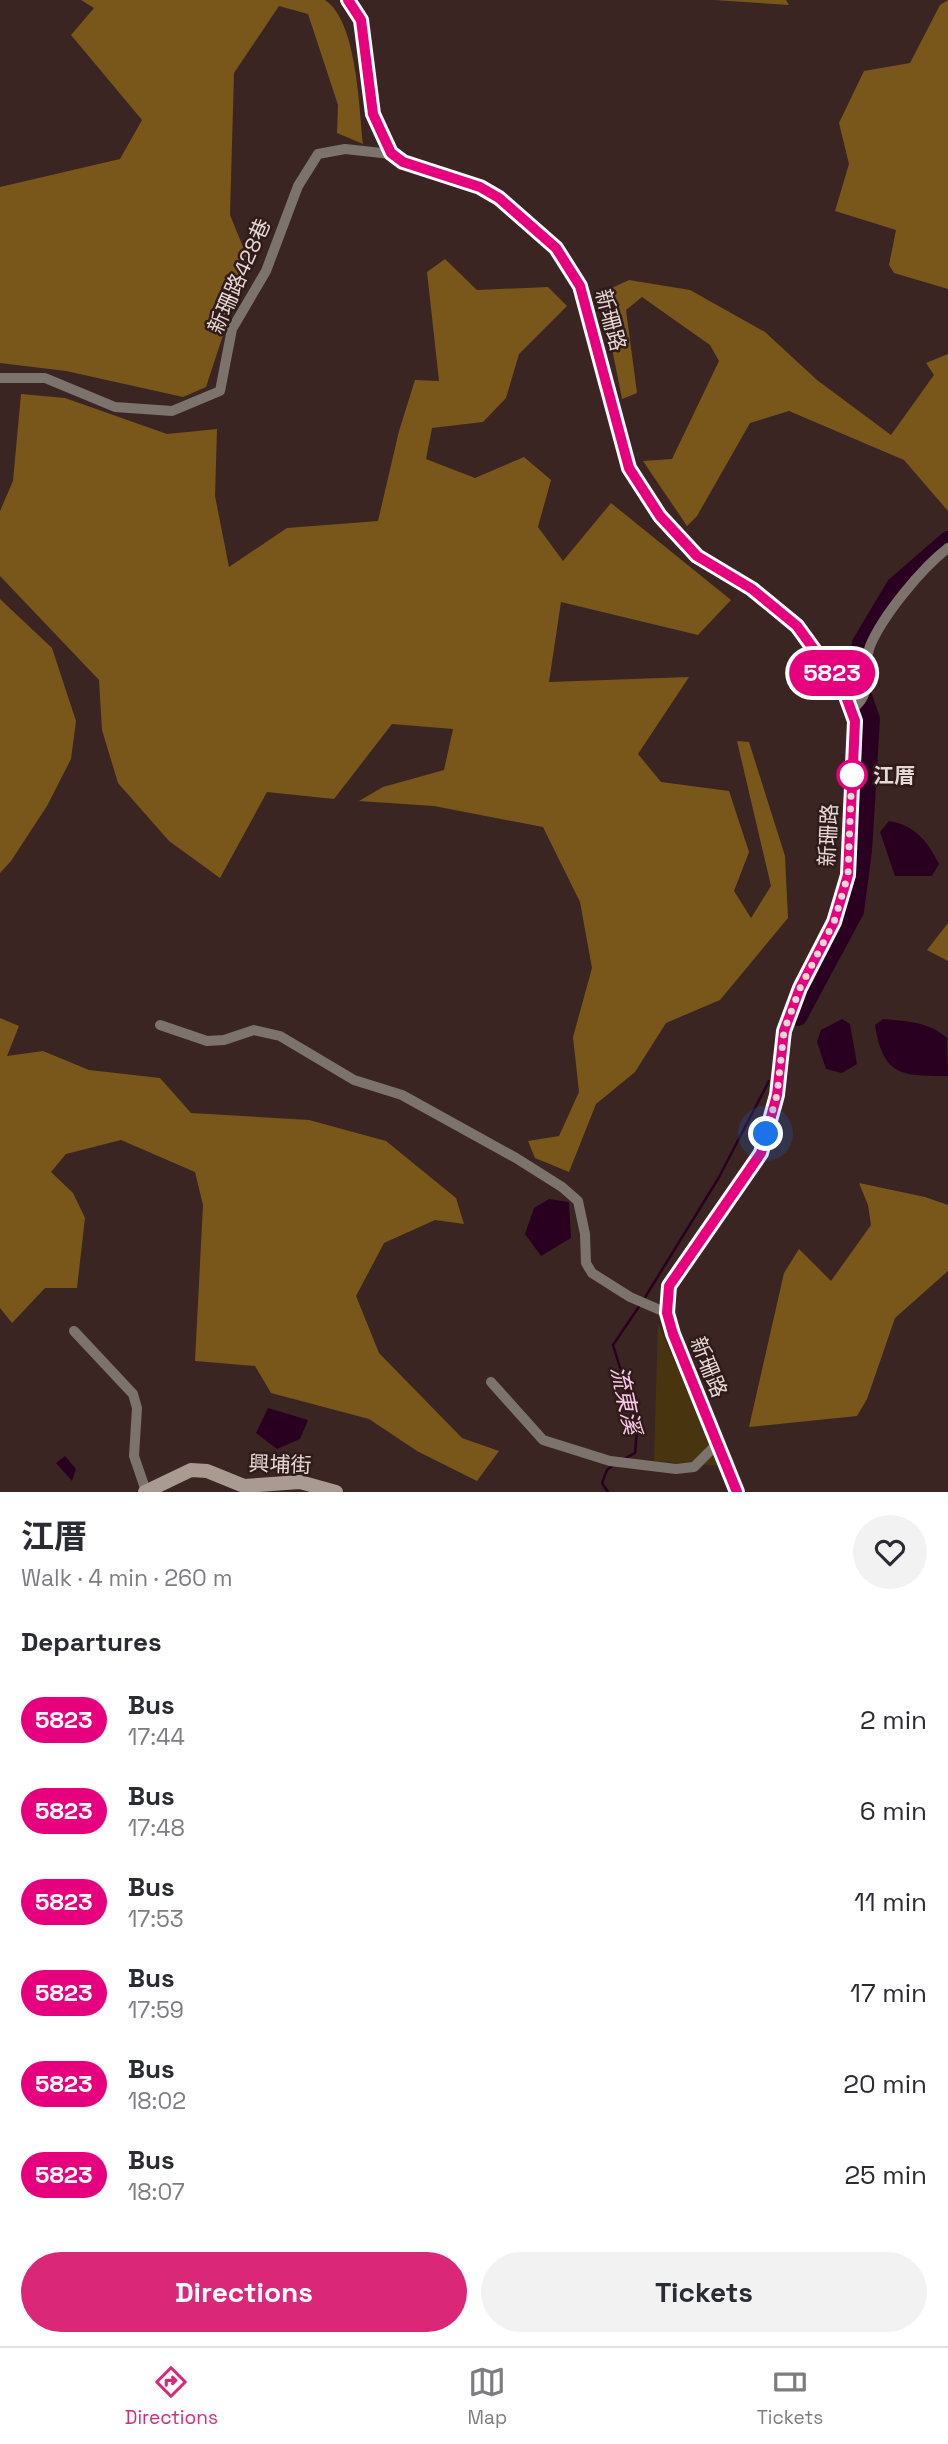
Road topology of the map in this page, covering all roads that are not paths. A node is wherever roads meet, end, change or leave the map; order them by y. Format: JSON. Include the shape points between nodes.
{"nodes":[{"id":1,"x":348,"y":0,"type":"edge"},
{"id":2,"x":391,"y":153,"type":"junction"},
{"id":3,"x":0,"y":378,"type":"edge"},
{"id":4,"x":948,"y":548,"type":"edge"},
{"id":5,"x":856,"y":707,"type":"junction"},
{"id":6,"x":160,"y":1025,"type":"dead end"},
{"id":7,"x":660,"y":1310,"type":"junction"},
{"id":8,"x":74,"y":1331,"type":"dead end"},
{"id":9,"x":491,"y":1382,"type":"dead end"},
{"id":10,"x":718,"y":1444,"type":"junction"},
{"id":11,"x":146,"y":1491,"type":"edge"},
{"id":12,"x":336,"y":1492,"type":"edge"},
{"id":13,"x":737,"y":1492,"type":"edge"}],
"edges":[{"from":1,"to":2,"type":"street","via":[[361,20],[373,114]]},
{"from":2,"to":3,"type":"street","name":"新珊路428巷","via":[[345,149],[318,154],[298,186],[265,271],[232,329],[220,391],[172,411],[115,407],[45,378]]},
{"from":2,"to":5,"type":"street","name":"新珊路","via":[[403,162],[480,187],[556,248],[580,286],[629,468],[660,516],[697,556],[752,589],[797,626]]},
{"from":4,"to":5,"type":"street","via":[[918,576],[872,642],[865,663],[867,693]]},
{"from":5,"to":7,"type":"street","name":"新珊路","via":[[848,875],[834,922],[784,1031],[777,1095],[761,1153],[669,1286]]},
{"from":6,"to":7,"type":"street","via":[[208,1041],[254,1030],[280,1036],[354,1080],[402,1095],[516,1158],[578,1202],[586,1263],[592,1273]]},
{"from":7,"to":10,"type":"street","name":"新珊路"},
{"from":8,"to":11,"type":"street","via":[[133,1394],[134,1456]]},
{"from":9,"to":10,"type":"street","via":[[543,1440],[610,1461],[694,1467]]},
{"from":10,"to":13,"type":"street","name":"新珊路"},
{"from":11,"to":12,"type":"street","name":"興埔街","via":[[191,1470],[207,1471],[244,1486],[300,1482]]}]}
